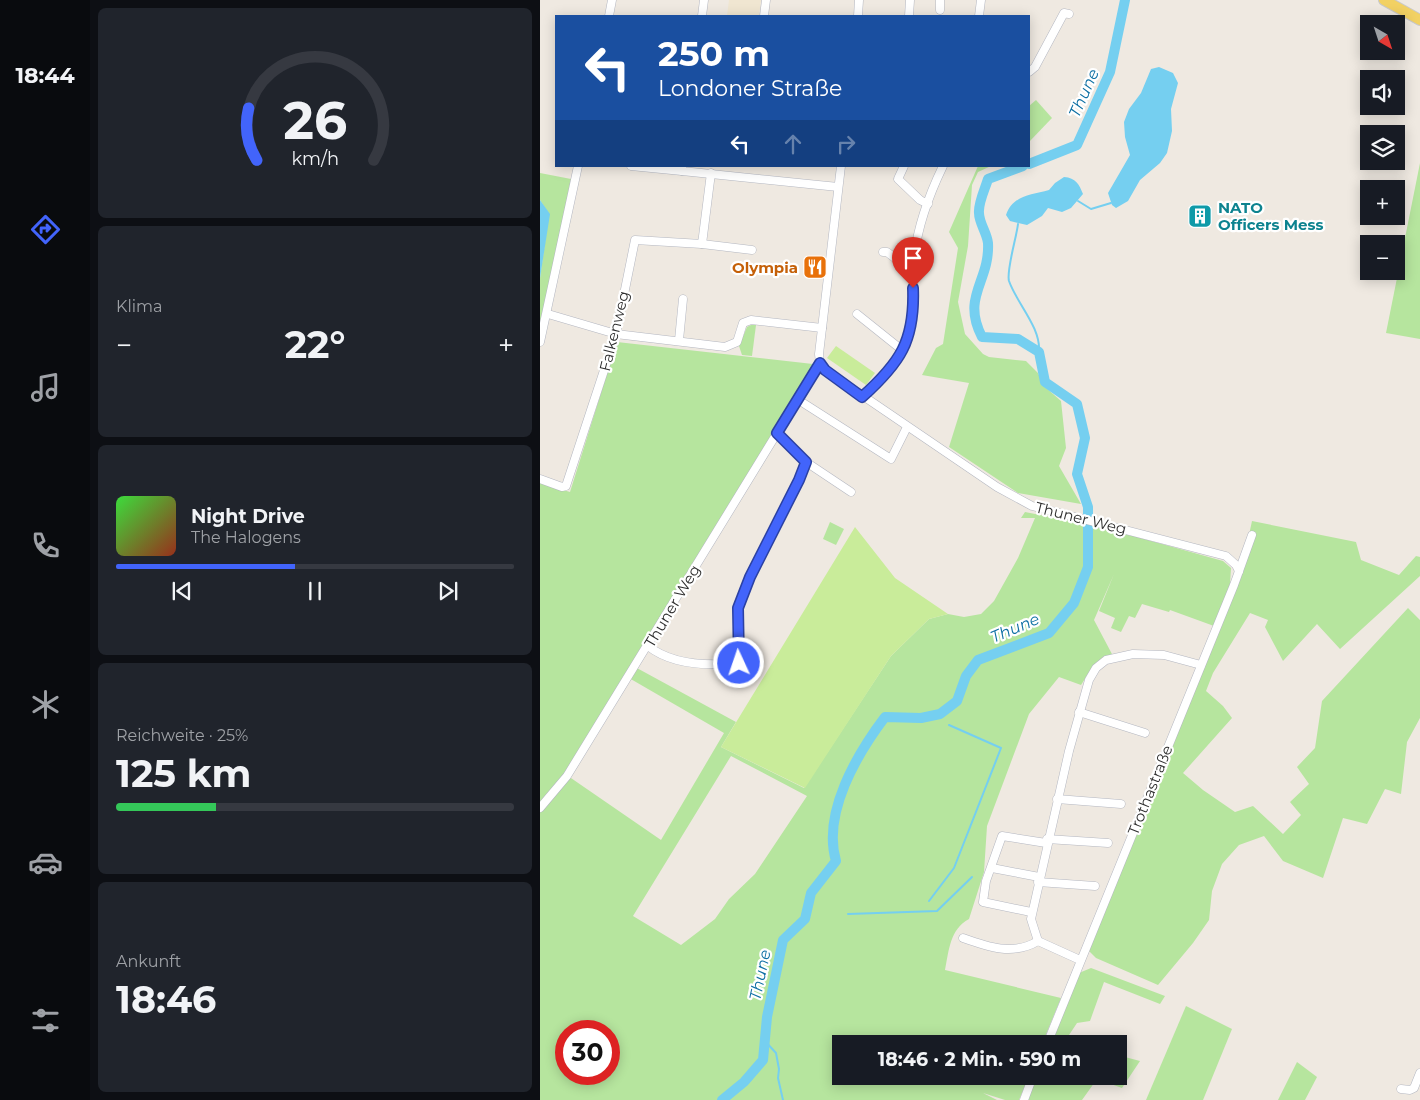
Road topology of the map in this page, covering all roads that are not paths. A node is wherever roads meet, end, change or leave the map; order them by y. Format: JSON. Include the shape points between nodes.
{"nodes":[{"id":1,"x":612,"y":0,"type":"edge"},
{"id":2,"x":704,"y":0,"type":"edge"},
{"id":3,"x":766,"y":0,"type":"edge"},
{"id":4,"x":860,"y":0,"type":"edge"},
{"id":5,"x":910,"y":0,"type":"edge"},
{"id":6,"x":940,"y":0,"type":"edge"},
{"id":7,"x":980,"y":0,"type":"edge"},
{"id":8,"x":1384,"y":0,"type":"edge"},
{"id":9,"x":940,"y":10,"type":"dead end"},
{"id":10,"x":1064,"y":12,"type":"dead end"},
{"id":11,"x":608,"y":15,"type":"edge"},
{"id":12,"x":702,"y":15,"type":"edge"},
{"id":13,"x":764,"y":15,"type":"edge"},
{"id":14,"x":858,"y":15,"type":"edge"},
{"id":15,"x":909,"y":15,"type":"edge"},
{"id":16,"x":979,"y":15,"type":"edge"},
{"id":17,"x":1420,"y":20,"type":"edge"},
{"id":18,"x":1030,"y":71,"type":"edge"},
{"id":19,"x":578,"y":167,"type":"edge"},
{"id":20,"x":647,"y":167,"type":"edge"},
{"id":21,"x":737,"y":167,"type":"edge"},
{"id":22,"x":841,"y":167,"type":"edge"},
{"id":23,"x":904,"y":167,"type":"edge"},
{"id":24,"x":943,"y":167,"type":"edge"},
{"id":25,"x":682,"y":169,"type":"edge"},
{"id":26,"x":711,"y":173,"type":"junction"},
{"id":27,"x":736,"y":176,"type":"junction"},
{"id":28,"x":838,"y":187,"type":"junction"},
{"id":29,"x":928,"y":204,"type":"junction"},
{"id":30,"x":702,"y":244,"type":"junction"},
{"id":31,"x":752,"y":250,"type":"dead end"},
{"id":32,"x":883,"y":252,"type":"dead end"},
{"id":33,"x":913,"y":270,"type":"junction"},
{"id":34,"x":683,"y":299,"type":"dead end"},
{"id":35,"x":548,"y":314,"type":"junction"},
{"id":36,"x":857,"y":314,"type":"dead end"},
{"id":37,"x":822,"y":328,"type":"junction"},
{"id":38,"x":616,"y":334,"type":"junction"},
{"id":39,"x":679,"y":340,"type":"junction"},
{"id":40,"x":540,"y":342,"type":"edge"},
{"id":41,"x":902,"y":350,"type":"junction"},
{"id":42,"x":820,"y":363,"type":"junction"},
{"id":43,"x":862,"y":397,"type":"junction"},
{"id":44,"x":797,"y":398,"type":"junction"},
{"id":45,"x":907,"y":426,"type":"junction"},
{"id":46,"x":777,"y":433,"type":"junction"},
{"id":47,"x":806,"y":462,"type":"junction"},
{"id":48,"x":540,"y":479,"type":"edge"},
{"id":49,"x":851,"y":492,"type":"dead end"},
{"id":50,"x":1252,"y":535,"type":"dead end"},
{"id":51,"x":1239,"y":571,"type":"junction"},
{"id":52,"x":648,"y":646,"type":"junction"},
{"id":53,"x":1201,"y":665,"type":"junction"},
{"id":54,"x":1079,"y":712,"type":"junction"},
{"id":55,"x":1145,"y":734,"type":"dead end"},
{"id":56,"x":1057,"y":799,"type":"junction"},
{"id":57,"x":1121,"y":804,"type":"dead end"},
{"id":58,"x":540,"y":808,"type":"edge"},
{"id":59,"x":1047,"y":841,"type":"junction"},
{"id":60,"x":1108,"y":843,"type":"dead end"},
{"id":61,"x":992,"y":868,"type":"junction"},
{"id":62,"x":1038,"y":879,"type":"junction"},
{"id":63,"x":1095,"y":886,"type":"dead end"},
{"id":64,"x":1031,"y":912,"type":"junction"},
{"id":65,"x":962,"y":938,"type":"dead end"},
{"id":66,"x":1038,"y":941,"type":"junction"},
{"id":67,"x":1080,"y":960,"type":"junction"},
{"id":68,"x":1050,"y":1035,"type":"edge"},
{"id":69,"x":1420,"y":1074,"type":"edge"},
{"id":70,"x":1030,"y":1085,"type":"edge"},
{"id":71,"x":1401,"y":1089,"type":"dead end"},
{"id":72,"x":1024,"y":1100,"type":"edge"}],
"edges":[{"from":1,"to":11,"type":"street"},
{"from":2,"to":12,"type":"street"},
{"from":3,"to":13,"type":"street"},
{"from":4,"to":14,"type":"street"},
{"from":5,"to":15,"type":"street"},
{"from":6,"to":9,"type":"street"},
{"from":7,"to":16,"type":"street"},
{"from":8,"to":17,"type":"main road"},
{"from":10,"to":18,"type":"street"},
{"from":19,"to":35,"type":"street"},
{"from":20,"to":25,"type":"street"},
{"from":21,"to":27,"type":"street"},
{"from":22,"to":28,"type":"street"},
{"from":23,"to":29,"type":"street","via":[[898,179]]},
{"from":24,"to":29,"type":"street"},
{"from":25,"to":26,"type":"street"},
{"from":26,"to":27,"type":"street"},
{"from":26,"to":30,"type":"street"},
{"from":27,"to":28,"type":"street"},
{"from":28,"to":37,"type":"street"},
{"from":29,"to":33,"type":"street"},
{"from":30,"to":31,"type":"street","name":"Falkenweg"},
{"from":30,"to":38,"type":"street","name":"Falkenweg","via":[[635,240]]},
{"from":32,"to":33,"type":"street"},
{"from":33,"to":41,"type":"street","via":[[914,307],[910,331]]},
{"from":34,"to":39,"type":"street"},
{"from":35,"to":38,"type":"street"},
{"from":35,"to":40,"type":"street"},
{"from":36,"to":41,"type":"street"},
{"from":37,"to":39,"type":"street","via":[[751,320],[743,323],[736,342],[725,347]]},
{"from":37,"to":42,"type":"street"},
{"from":38,"to":39,"type":"street"},
{"from":38,"to":48,"type":"street","name":"Falkenweg","via":[[566,486]]},
{"from":41,"to":43,"type":"street","via":[[895,365]]},
{"from":42,"to":43,"type":"street","name":"Thuner Weg"},
{"from":42,"to":44,"type":"street","name":"Thuner Weg"},
{"from":43,"to":45,"type":"street","name":"Thuner Weg"},
{"from":44,"to":45,"type":"street","via":[[891,458]]},
{"from":44,"to":46,"type":"street","name":"Thuner Weg"},
{"from":45,"to":51,"type":"street","name":"Thuner Weg","via":[[997,487],[1029,504],[1226,556]]},
{"from":46,"to":47,"type":"street"},
{"from":46,"to":52,"type":"street","name":"Thuner Weg"},
{"from":47,"to":49,"type":"street"},
{"from":47,"to":52,"type":"street","via":[[738,608],[739,663],[702,665],[656,653]]},
{"from":50,"to":51,"type":"street","name":"Trothastraße"},
{"from":51,"to":53,"type":"street","name":"Trothastraße"},
{"from":52,"to":58,"type":"street","name":"Thuner Weg","via":[[568,776]]},
{"from":53,"to":54,"type":"street","via":[[1164,655],[1133,654],[1106,660],[1088,680]]},
{"from":53,"to":67,"type":"street","name":"Trothastraße"},
{"from":54,"to":55,"type":"street"},
{"from":54,"to":56,"type":"street"},
{"from":56,"to":57,"type":"street"},
{"from":56,"to":59,"type":"street"},
{"from":59,"to":60,"type":"street"},
{"from":59,"to":61,"type":"street","via":[[1002,836]]},
{"from":59,"to":62,"type":"street"},
{"from":61,"to":62,"type":"street"},
{"from":61,"to":64,"type":"street","via":[[983,902]]},
{"from":62,"to":63,"type":"street"},
{"from":62,"to":64,"type":"street"},
{"from":64,"to":66,"type":"street","via":[[1032,927]]},
{"from":65,"to":66,"type":"street","via":[[1008,951]]},
{"from":66,"to":67,"type":"street"},
{"from":67,"to":68,"type":"street","name":"Trothastraße"},
{"from":69,"to":71,"type":"street","via":[[1414,1088]]},
{"from":70,"to":72,"type":"street"}]}
